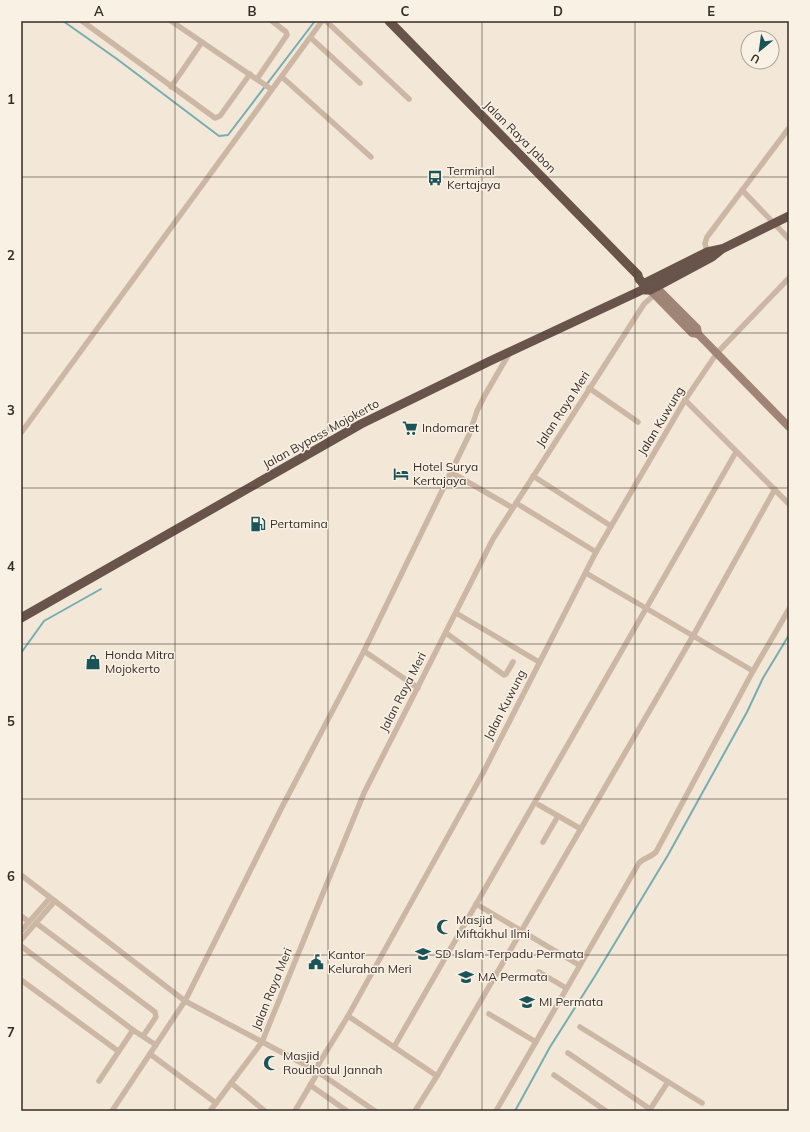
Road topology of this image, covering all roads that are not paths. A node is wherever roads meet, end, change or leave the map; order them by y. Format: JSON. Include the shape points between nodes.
{"nodes":[{"id":1,"x":82,"y":21,"type":"edge"},
{"id":2,"x":171,"y":21,"type":"edge"},
{"id":3,"x":272,"y":21,"type":"edge"},
{"id":4,"x":322,"y":21,"type":"edge"},
{"id":5,"x":326,"y":21,"type":"edge"},
{"id":6,"x":389,"y":21,"type":"edge"},
{"id":7,"x":311,"y":38,"type":"junction"},
{"id":8,"x":202,"y":42,"type":"junction"},
{"id":9,"x":250,"y":74,"type":"junction"},
{"id":10,"x":282,"y":77,"type":"junction"},
{"id":11,"x":257,"y":79,"type":"junction"},
{"id":12,"x":360,"y":83,"type":"dead end"},
{"id":13,"x":171,"y":87,"type":"junction"},
{"id":14,"x":271,"y":89,"type":"junction"},
{"id":15,"x":409,"y":99,"type":"dead end"},
{"id":16,"x":789,"y":128,"type":"edge"},
{"id":17,"x":371,"y":157,"type":"dead end"},
{"id":18,"x":742,"y":190,"type":"junction"},
{"id":19,"x":789,"y":216,"type":"edge"},
{"id":20,"x":774,"y":223,"type":"junction"},
{"id":21,"x":789,"y":239,"type":"edge"},
{"id":22,"x":722,"y":249,"type":"junction"},
{"id":23,"x":707,"y":252,"type":"junction"},
{"id":24,"x":789,"y":278,"type":"edge"},
{"id":25,"x":649,"y":289,"type":"junction"},
{"id":26,"x":510,"y":351,"type":"junction"},
{"id":27,"x":717,"y":353,"type":"junction"},
{"id":28,"x":589,"y":388,"type":"junction"},
{"id":29,"x":685,"y":400,"type":"junction"},
{"id":30,"x":638,"y":422,"type":"dead end"},
{"id":31,"x":789,"y":427,"type":"edge"},
{"id":32,"x":21,"y":433,"type":"edge"},
{"id":33,"x":736,"y":452,"type":"junction"},
{"id":34,"x":454,"y":474,"type":"dead end"},
{"id":35,"x":533,"y":476,"type":"junction"},
{"id":36,"x":775,"y":490,"type":"junction"},
{"id":37,"x":789,"y":504,"type":"edge"},
{"id":38,"x":514,"y":505,"type":"junction"},
{"id":39,"x":611,"y":526,"type":"junction"},
{"id":40,"x":596,"y":552,"type":"junction"},
{"id":41,"x":586,"y":573,"type":"junction"},
{"id":42,"x":646,"y":609,"type":"junction"},
{"id":43,"x":789,"y":609,"type":"edge"},
{"id":44,"x":456,"y":613,"type":"junction"},
{"id":45,"x":21,"y":618,"type":"edge"},
{"id":46,"x":446,"y":633,"type":"junction"},
{"id":47,"x":693,"y":636,"type":"junction"},
{"id":48,"x":364,"y":651,"type":"junction"},
{"id":49,"x":513,"y":662,"type":"dead end"},
{"id":50,"x":539,"y":662,"type":"junction"},
{"id":51,"x":753,"y":671,"type":"junction"},
{"id":52,"x":418,"y":688,"type":"junction"},
{"id":53,"x":539,"y":805,"type":"dead end"},
{"id":54,"x":558,"y":816,"type":"junction"},
{"id":55,"x":581,"y":829,"type":"junction"},
{"id":56,"x":543,"y":842,"type":"dead end"},
{"id":57,"x":21,"y":875,"type":"edge"},
{"id":58,"x":52,"y":900,"type":"junction"},
{"id":59,"x":476,"y":904,"type":"junction"},
{"id":60,"x":21,"y":916,"type":"edge"},
{"id":61,"x":29,"y":922,"type":"junction"},
{"id":62,"x":36,"y":923,"type":"junction"},
{"id":63,"x":21,"y":931,"type":"edge"},
{"id":64,"x":521,"y":931,"type":"junction"},
{"id":65,"x":21,"y":940,"type":"edge"},
{"id":66,"x":21,"y":946,"type":"edge"},
{"id":67,"x":579,"y":965,"type":"junction"},
{"id":68,"x":539,"y":972,"type":"dead end"},
{"id":69,"x":21,"y":980,"type":"edge"},
{"id":70,"x":566,"y":988,"type":"junction"},
{"id":71,"x":185,"y":1001,"type":"junction"},
{"id":72,"x":489,"y":1014,"type":"dead end"},
{"id":73,"x":348,"y":1016,"type":"junction"},
{"id":74,"x":580,"y":1027,"type":"dead end"},
{"id":75,"x":133,"y":1030,"type":"junction"},
{"id":76,"x":143,"y":1036,"type":"junction"},
{"id":77,"x":262,"y":1042,"type":"junction"},
{"id":78,"x":536,"y":1042,"type":"junction"},
{"id":79,"x":156,"y":1045,"type":"junction"},
{"id":80,"x":394,"y":1047,"type":"junction"},
{"id":81,"x":118,"y":1051,"type":"junction"},
{"id":82,"x":568,"y":1053,"type":"dead end"},
{"id":83,"x":150,"y":1054,"type":"junction"},
{"id":84,"x":316,"y":1071,"type":"junction"},
{"id":85,"x":554,"y":1075,"type":"dead end"},
{"id":86,"x":437,"y":1076,"type":"junction"},
{"id":87,"x":99,"y":1081,"type":"dead end"},
{"id":88,"x":668,"y":1082,"type":"junction"},
{"id":89,"x":231,"y":1083,"type":"junction"},
{"id":90,"x":310,"y":1085,"type":"junction"},
{"id":91,"x":702,"y":1102,"type":"dead end"},
{"id":92,"x":216,"y":1103,"type":"junction"},
{"id":93,"x":650,"y":1110,"type":"edge"},
{"id":94,"x":112,"y":1111,"type":"edge"},
{"id":95,"x":210,"y":1111,"type":"edge"},
{"id":96,"x":265,"y":1111,"type":"edge"},
{"id":97,"x":295,"y":1111,"type":"edge"},
{"id":98,"x":347,"y":1111,"type":"edge"},
{"id":99,"x":375,"y":1111,"type":"edge"},
{"id":100,"x":415,"y":1111,"type":"edge"},
{"id":101,"x":496,"y":1111,"type":"edge"},
{"id":102,"x":606,"y":1111,"type":"edge"}],
"edges":[{"from":1,"to":13,"type":"street"},
{"from":2,"to":8,"type":"street"},
{"from":3,"to":11,"type":"street","via":[[287,35]]},
{"from":4,"to":7,"type":"street"},
{"from":5,"to":15,"type":"street"},
{"from":6,"to":25,"type":"highway","name":"Jalan Raya Jabon"},
{"from":7,"to":10,"type":"street"},
{"from":7,"to":12,"type":"street"},
{"from":8,"to":9,"type":"street"},
{"from":8,"to":13,"type":"street"},
{"from":9,"to":11,"type":"street"},
{"from":9,"to":13,"type":"street","via":[[216,118]]},
{"from":10,"to":14,"type":"street"},
{"from":10,"to":17,"type":"street"},
{"from":11,"to":14,"type":"street"},
{"from":14,"to":32,"type":"street"},
{"from":16,"to":18,"type":"street"},
{"from":18,"to":20,"type":"street"},
{"from":18,"to":23,"type":"street","via":[[707,237]]},
{"from":19,"to":20,"type":"highway","name":"Jalan Bypass Mojokerto"},
{"from":20,"to":21,"type":"street"},
{"from":20,"to":22,"type":"highway","name":"Jalan Bypass Mojokerto"},
{"from":22,"to":23,"type":"highway","name":"Jalan Bypass Mojokerto"},
{"from":22,"to":25,"type":"highway","name":"Jalan Bypass Mojokerto","via":[[712,257]]},
{"from":23,"to":25,"type":"highway","name":"Jalan Bypass Mojokerto"},
{"from":24,"to":27,"type":"street","name":"Jalan Kuwung"},
{"from":25,"to":26,"type":"highway","name":"Jalan Bypass Mojokerto"},
{"from":25,"to":27,"type":"main road","via":[[697,328],[698,334]]},
{"from":25,"to":28,"type":"street","name":"Jalan Raya Meri","via":[[644,304]]},
{"from":26,"to":45,"type":"highway","name":"Jalan Bypass Mojokerto","via":[[349,430]]},
{"from":26,"to":48,"type":"street","via":[[477,411],[469,435]]},
{"from":27,"to":29,"type":"street","name":"Jalan Kuwung"},
{"from":27,"to":31,"type":"main road"},
{"from":28,"to":30,"type":"street"},
{"from":28,"to":35,"type":"street","name":"Jalan Raya Meri"},
{"from":29,"to":33,"type":"street"},
{"from":29,"to":39,"type":"street","name":"Jalan Kuwung"},
{"from":33,"to":36,"type":"street"},
{"from":33,"to":42,"type":"street"},
{"from":34,"to":38,"type":"street"},
{"from":35,"to":38,"type":"street","name":"Jalan Raya Meri"},
{"from":35,"to":39,"type":"street"},
{"from":36,"to":37,"type":"street"},
{"from":36,"to":47,"type":"street"},
{"from":38,"to":40,"type":"street"},
{"from":38,"to":44,"type":"street","name":"Jalan Raya Meri","via":[[493,539]]},
{"from":39,"to":40,"type":"street","name":"Jalan Kuwung"},
{"from":40,"to":41,"type":"street","name":"Jalan Kuwung"},
{"from":41,"to":42,"type":"street"},
{"from":41,"to":50,"type":"street","name":"Jalan Kuwung"},
{"from":42,"to":47,"type":"street"},
{"from":42,"to":59,"type":"street"},
{"from":43,"to":51,"type":"street"},
{"from":44,"to":46,"type":"street","name":"Jalan Raya Meri"},
{"from":44,"to":50,"type":"street"},
{"from":46,"to":49,"type":"street","via":[[504,675]]},
{"from":46,"to":52,"type":"street","name":"Jalan Raya Meri"},
{"from":47,"to":51,"type":"street"},
{"from":47,"to":55,"type":"street"},
{"from":48,"to":52,"type":"street"},
{"from":48,"to":71,"type":"street"},
{"from":50,"to":73,"type":"street","name":"Jalan Kuwung","via":[[482,772]]},
{"from":51,"to":67,"type":"street","via":[[656,852],[639,863]]},
{"from":52,"to":77,"type":"street","name":"Jalan Raya Meri","via":[[359,804]]},
{"from":53,"to":54,"type":"street"},
{"from":54,"to":55,"type":"street"},
{"from":54,"to":56,"type":"street"},
{"from":55,"to":64,"type":"street"},
{"from":57,"to":58,"type":"street"},
{"from":58,"to":61,"type":"street"},
{"from":58,"to":62,"type":"street"},
{"from":58,"to":71,"type":"street"},
{"from":59,"to":64,"type":"street"},
{"from":59,"to":80,"type":"street"},
{"from":60,"to":61,"type":"street"},
{"from":61,"to":63,"type":"street"},
{"from":62,"to":65,"type":"street"},
{"from":62,"to":76,"type":"street","via":[[155,1012],[156,1017]]},
{"from":64,"to":67,"type":"street"},
{"from":64,"to":86,"type":"street"},
{"from":66,"to":75,"type":"street"},
{"from":67,"to":70,"type":"street"},
{"from":68,"to":70,"type":"street"},
{"from":69,"to":81,"type":"street"},
{"from":70,"to":78,"type":"street"},
{"from":71,"to":77,"type":"street"},
{"from":71,"to":79,"type":"street"},
{"from":72,"to":78,"type":"street"},
{"from":73,"to":80,"type":"street"},
{"from":73,"to":84,"type":"street","name":"Jalan Kuwung"},
{"from":74,"to":88,"type":"street"},
{"from":75,"to":76,"type":"street"},
{"from":75,"to":81,"type":"street"},
{"from":76,"to":79,"type":"street"},
{"from":77,"to":84,"type":"street"},
{"from":77,"to":89,"type":"street","name":"Jalan Raya Meri"},
{"from":78,"to":101,"type":"street"},
{"from":79,"to":83,"type":"street"},
{"from":80,"to":86,"type":"street"},
{"from":81,"to":87,"type":"street"},
{"from":82,"to":93,"type":"street"},
{"from":83,"to":92,"type":"street"},
{"from":83,"to":94,"type":"street"},
{"from":84,"to":90,"type":"street","name":"Jalan Kuwung"},
{"from":84,"to":99,"type":"street"},
{"from":85,"to":102,"type":"street"},
{"from":86,"to":100,"type":"street"},
{"from":88,"to":91,"type":"street"},
{"from":88,"to":93,"type":"street"},
{"from":89,"to":92,"type":"street","name":"Jalan Raya Meri"},
{"from":89,"to":96,"type":"street"},
{"from":90,"to":97,"type":"street","name":"Jalan Kuwung"},
{"from":90,"to":98,"type":"street"},
{"from":92,"to":95,"type":"street","name":"Jalan Raya Meri"}]}
